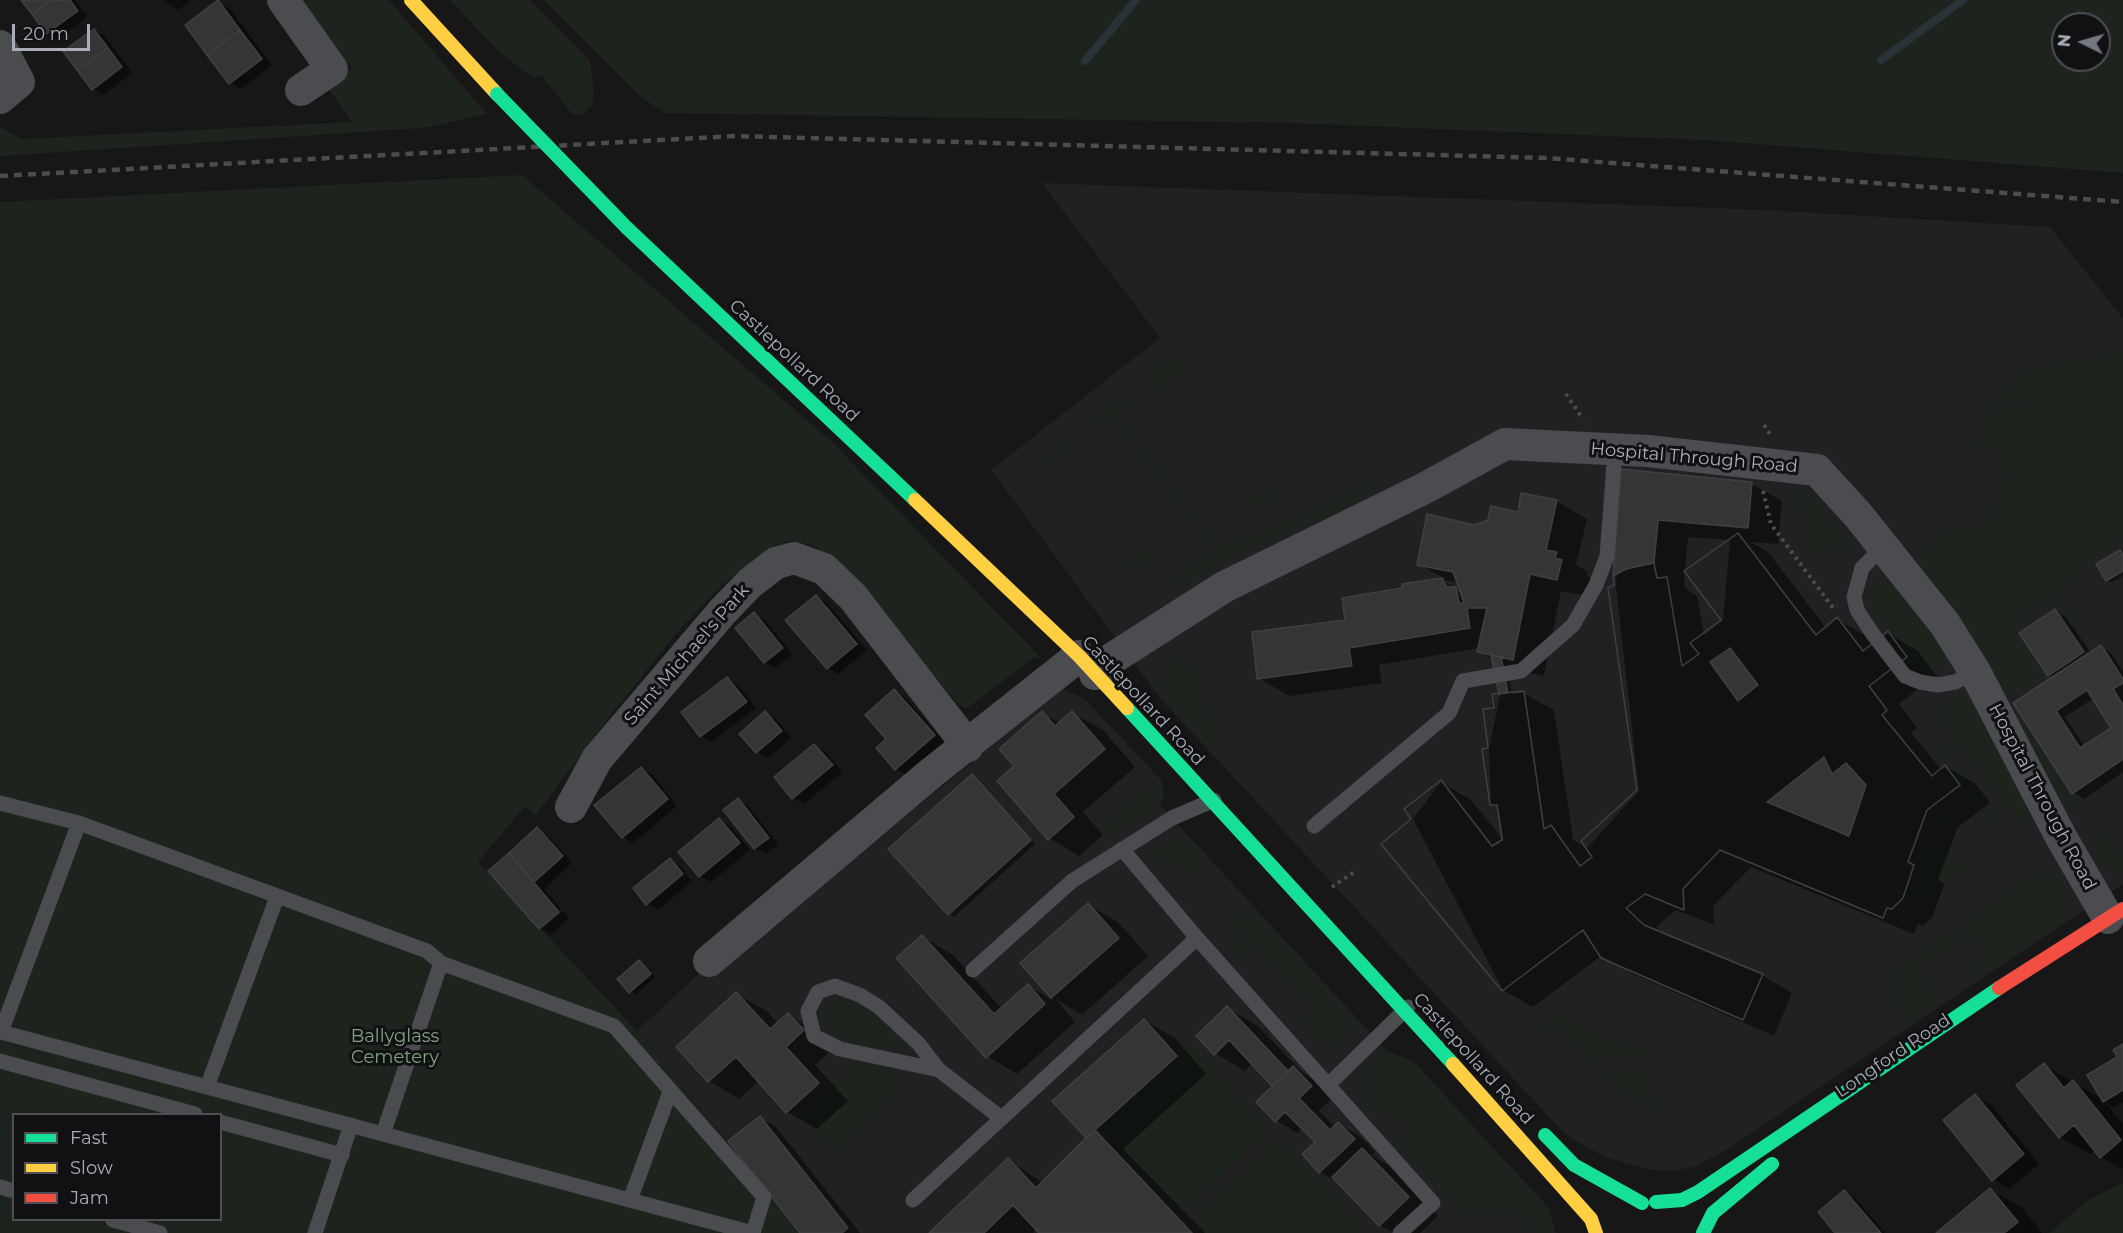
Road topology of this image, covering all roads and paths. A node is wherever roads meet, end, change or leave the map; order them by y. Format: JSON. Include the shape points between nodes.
{"nodes":[{"id":1,"x":283,"y":0,"type":"edge"},
{"id":2,"x":411,"y":0,"type":"edge"},
{"id":3,"x":0,"y":46,"type":"edge"},
{"id":4,"x":301,"y":90,"type":"dead end"},
{"id":5,"x":0,"y":98,"type":"edge"},
{"id":6,"x":1764,"y":425,"type":"dead end"},
{"id":7,"x":1615,"y":450,"type":"junction"},
{"id":8,"x":1766,"y":463,"type":"junction"},
{"id":9,"x":1882,"y":548,"type":"junction"},
{"id":10,"x":1854,"y":597,"type":"junction"},
{"id":11,"x":1024,"y":604,"type":"junction"},
{"id":12,"x":1052,"y":613,"type":"dead end"},
{"id":13,"x":1091,"y":659,"type":"junction"},
{"id":14,"x":1975,"y":672,"type":"junction"},
{"id":15,"x":1155,"y":717,"type":"dead end"},
{"id":16,"x":968,"y":746,"type":"junction"},
{"id":17,"x":1223,"y":790,"type":"dead end"},
{"id":18,"x":1211,"y":802,"type":"junction"},
{"id":19,"x":0,"y":803,"type":"edge"},
{"id":20,"x":571,"y":807,"type":"dead end"},
{"id":21,"x":79,"y":823,"type":"junction"},
{"id":22,"x":1314,"y":826,"type":"dead end"},
{"id":23,"x":1122,"y":849,"type":"junction"},
{"id":24,"x":1357,"y":870,"type":"dead end"},
{"id":25,"x":1332,"y":888,"type":"dead end"},
{"id":26,"x":277,"y":897,"type":"junction"},
{"id":27,"x":2114,"y":918,"type":"edge"},
{"id":28,"x":1197,"y":938,"type":"junction"},
{"id":29,"x":710,"y":961,"type":"dead end"},
{"id":30,"x":441,"y":963,"type":"junction"},
{"id":31,"x":973,"y":970,"type":"dead end"},
{"id":32,"x":1417,"y":998,"type":"dead end"},
{"id":33,"x":1405,"y":1010,"type":"junction"},
{"id":34,"x":0,"y":1061,"type":"edge"},
{"id":35,"x":939,"y":1070,"type":"junction"},
{"id":36,"x":1328,"y":1085,"type":"junction"},
{"id":37,"x":207,"y":1087,"type":"junction"},
{"id":38,"x":670,"y":1092,"type":"junction"},
{"id":39,"x":191,"y":1113,"type":"edge"},
{"id":40,"x":1001,"y":1118,"type":"junction"},
{"id":41,"x":222,"y":1123,"type":"edge"},
{"id":42,"x":1536,"y":1124,"type":"dead end"},
{"id":43,"x":351,"y":1125,"type":"junction"},
{"id":44,"x":383,"y":1134,"type":"junction"},
{"id":45,"x":342,"y":1155,"type":"junction"},
{"id":46,"x":1781,"y":1157,"type":"dead end"},
{"id":47,"x":630,"y":1200,"type":"junction"},
{"id":48,"x":913,"y":1200,"type":"dead end"},
{"id":49,"x":1656,"y":1202,"type":"junction"},
{"id":50,"x":117,"y":1221,"type":"edge"},
{"id":51,"x":1694,"y":1226,"type":"edge"},
{"id":52,"x":160,"y":1233,"type":"edge"},
{"id":53,"x":315,"y":1233,"type":"edge"},
{"id":54,"x":753,"y":1233,"type":"edge"},
{"id":55,"x":1401,"y":1233,"type":"edge"},
{"id":56,"x":1604,"y":1233,"type":"edge"}],
"edges":[{"from":1,"to":4,"type":"street","via":[[332,69]]},
{"from":2,"to":11,"type":"main road","name":"Castlepollard Road","bridge":true,"via":[[627,228]]},
{"from":3,"to":5,"type":"street","via":[[19,82]]},
{"from":6,"to":8,"type":"path","via":[[1773,439]]},
{"from":7,"to":8,"type":"street","name":"Hospital Through Road"},
{"from":7,"to":13,"type":"street","name":"Hospital Through Road","via":[[1505,444]]},
{"from":7,"to":22,"type":"lane","via":[[1607,556],[1573,625],[1521,671],[1463,681],[1449,713]]},
{"from":8,"to":9,"type":"street","name":"Hospital Through Road","via":[[1817,470]]},
{"from":8,"to":10,"type":"path","via":[[1763,492],[1771,524],[1833,608]]},
{"from":9,"to":10,"type":"lane","via":[[1862,568]]},
{"from":9,"to":14,"type":"street","name":"Hospital Through Road","via":[[1946,624]]},
{"from":10,"to":14,"type":"lane","via":[[1857,610],[1905,676],[1938,685]]},
{"from":11,"to":12,"type":"main road"},
{"from":11,"to":13,"type":"main road","name":"Castlepollard Road"},
{"from":13,"to":15,"type":"main road"},
{"from":13,"to":16,"type":"street"},
{"from":13,"to":18,"type":"main road","name":"Castlepollard Road"},
{"from":14,"to":27,"type":"street","name":"Hospital Through Road","via":[[2061,837]]},
{"from":16,"to":20,"type":"street","name":"Saint Michael's Park","via":[[853,597],[824,568],[794,558],[776,563],[723,611],[597,759]]},
{"from":16,"to":29,"type":"street"},
{"from":17,"to":18,"type":"lane"},
{"from":18,"to":23,"type":"lane","via":[[1172,818]]},
{"from":18,"to":33,"type":"main road","name":"Castlepollard Road"},
{"from":19,"to":21,"type":"lane"},
{"from":21,"to":26,"type":"lane"},
{"from":21,"to":37,"type":"lane","via":[[1,1032]]},
{"from":23,"to":28,"type":"lane"},
{"from":23,"to":31,"type":"lane","via":[[1072,881]]},
{"from":24,"to":25,"type":"path"},
{"from":26,"to":30,"type":"lane","via":[[427,951]]},
{"from":26,"to":37,"type":"lane"},
{"from":27,"to":49,"type":"main road","via":[[1966,1009],[1703,1189],[1682,1200]]},
{"from":28,"to":36,"type":"lane"},
{"from":28,"to":40,"type":"lane"},
{"from":30,"to":38,"type":"lane","via":[[614,1026]]},
{"from":30,"to":44,"type":"lane"},
{"from":32,"to":33,"type":"lane"},
{"from":33,"to":36,"type":"lane"},
{"from":33,"to":56,"type":"main road","name":"Castlepollard Road"},
{"from":34,"to":39,"type":"lane"},
{"from":35,"to":35,"type":"lane","via":[[840,1050],[814,1036],[808,1011],[818,993],[835,986],[860,995],[918,1043]]},
{"from":35,"to":40,"type":"lane"},
{"from":36,"to":55,"type":"lane","via":[[1433,1203]]},
{"from":37,"to":43,"type":"lane"},
{"from":38,"to":47,"type":"lane"},
{"from":38,"to":54,"type":"lane","via":[[764,1197]]},
{"from":40,"to":48,"type":"lane"},
{"from":41,"to":45,"type":"lane"},
{"from":42,"to":49,"type":"main road","via":[[1574,1165],[1636,1205]]},
{"from":43,"to":44,"type":"lane"},
{"from":43,"to":45,"type":"lane"},
{"from":44,"to":47,"type":"lane"},
{"from":45,"to":53,"type":"lane"},
{"from":46,"to":51,"type":"main road"},
{"from":47,"to":54,"type":"lane"},
{"from":49,"to":51,"type":"main road","via":[[1673,1207]]},
{"from":50,"to":52,"type":"lane"}]}
